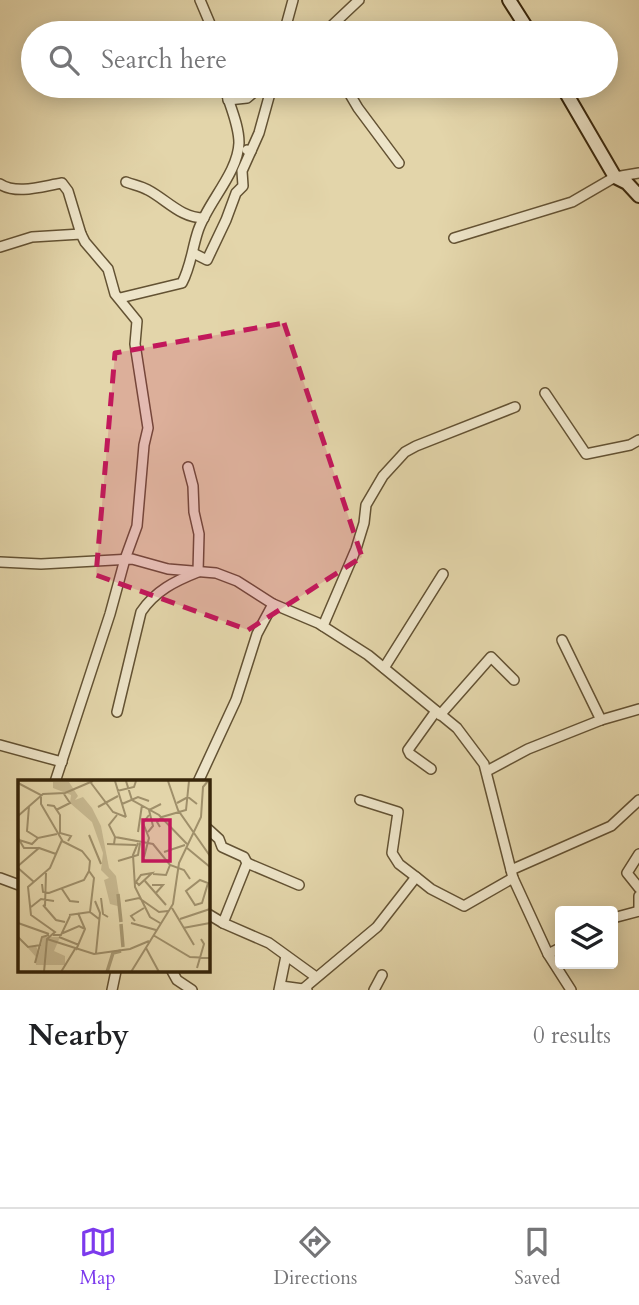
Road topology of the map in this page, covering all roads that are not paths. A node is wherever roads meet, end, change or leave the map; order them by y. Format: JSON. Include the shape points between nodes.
{"nodes":[{"id":1,"x":200,"y":0,"type":"edge"},
{"id":2,"x":293,"y":0,"type":"edge"},
{"id":3,"x":359,"y":0,"type":"edge"},
{"id":4,"x":509,"y":0,"type":"edge"},
{"id":5,"x":207,"y":21,"type":"edge"},
{"id":6,"x":287,"y":21,"type":"edge"},
{"id":7,"x":337,"y":21,"type":"edge"},
{"id":8,"x":522,"y":21,"type":"edge"},
{"id":9,"x":234,"y":98,"type":"edge"},
{"id":10,"x":249,"y":98,"type":"edge"},
{"id":11,"x":263,"y":98,"type":"edge"},
{"id":12,"x":269,"y":98,"type":"edge"},
{"id":13,"x":352,"y":98,"type":"edge"},
{"id":14,"x":569,"y":98,"type":"edge"},
{"id":15,"x":228,"y":100,"type":"joint"},
{"id":16,"x":268,"y":101,"type":"junction"},
{"id":17,"x":234,"y":118,"type":"junction"},
{"id":18,"x":238,"y":148,"type":"junction"},
{"id":19,"x":251,"y":151,"type":"junction"},
{"id":20,"x":399,"y":163,"type":"dead end"},
{"id":21,"x":639,"y":173,"type":"edge"},
{"id":22,"x":615,"y":177,"type":"junction"},
{"id":23,"x":127,"y":182,"type":"dead end"},
{"id":24,"x":0,"y":184,"type":"edge"},
{"id":25,"x":639,"y":196,"type":"edge"},
{"id":26,"x":204,"y":218,"type":"junction"},
{"id":27,"x":82,"y":234,"type":"junction"},
{"id":28,"x":454,"y":238,"type":"dead end"},
{"id":29,"x":0,"y":247,"type":"edge"},
{"id":30,"x":193,"y":253,"type":"junction"},
{"id":31,"x":120,"y":298,"type":"junction"},
{"id":32,"x":545,"y":393,"type":"dead end"},
{"id":33,"x":515,"y":407,"type":"dead end"},
{"id":34,"x":639,"y":440,"type":"edge"},
{"id":35,"x":188,"y":467,"type":"dead end"},
{"id":36,"x":125,"y":559,"type":"junction"},
{"id":37,"x":0,"y":562,"type":"edge"},
{"id":38,"x":168,"y":569,"type":"junction"},
{"id":39,"x":198,"y":572,"type":"junction"},
{"id":40,"x":443,"y":574,"type":"dead end"},
{"id":41,"x":170,"y":583,"type":"junction"},
{"id":42,"x":273,"y":604,"type":"junction"},
{"id":43,"x":323,"y":626,"type":"junction"},
{"id":44,"x":562,"y":639,"type":"dead end"},
{"id":45,"x":384,"y":668,"type":"junction"},
{"id":46,"x":514,"y":680,"type":"dead end"},
{"id":47,"x":117,"y":712,"type":"dead end"},
{"id":48,"x":438,"y":713,"type":"junction"},
{"id":49,"x":637,"y":713,"type":"edge"},
{"id":50,"x":224,"y":714,"type":"dead end"},
{"id":51,"x":601,"y":720,"type":"junction"},
{"id":52,"x":0,"y":745,"type":"edge"},
{"id":53,"x":62,"y":762,"type":"junction"},
{"id":54,"x":431,"y":769,"type":"dead end"},
{"id":55,"x":487,"y":771,"type":"junction"},
{"id":56,"x":58,"y":780,"type":"edge"},
{"id":57,"x":199,"y":780,"type":"edge"},
{"id":58,"x":360,"y":800,"type":"dead end"},
{"id":59,"x":639,"y":800,"type":"edge"},
{"id":60,"x":210,"y":831,"type":"edge"},
{"id":61,"x":639,"y":854,"type":"edge"},
{"id":62,"x":247,"y":863,"type":"junction"},
{"id":63,"x":512,"y":874,"type":"junction"},
{"id":64,"x":416,"y":877,"type":"junction"},
{"id":65,"x":0,"y":878,"type":"edge"},
{"id":66,"x":18,"y":885,"type":"edge"},
{"id":67,"x":299,"y":885,"type":"dead end"},
{"id":68,"x":639,"y":888,"type":"edge"},
{"id":69,"x":639,"y":896,"type":"edge"},
{"id":70,"x":639,"y":911,"type":"edge"},
{"id":71,"x":210,"y":915,"type":"edge"},
{"id":72,"x":618,"y":917,"type":"edge"},
{"id":73,"x":223,"y":923,"type":"junction"},
{"id":74,"x":555,"y":950,"type":"edge"},
{"id":75,"x":548,"y":954,"type":"junction"},
{"id":76,"x":286,"y":956,"type":"junction"},
{"id":77,"x":116,"y":972,"type":"edge"},
{"id":78,"x":382,"y":975,"type":"dead end"},
{"id":79,"x":316,"y":977,"type":"junction"},
{"id":80,"x":179,"y":987,"type":"edge"},
{"id":81,"x":280,"y":988,"type":"edge"},
{"id":82,"x":305,"y":989,"type":"edge"},
{"id":83,"x":112,"y":990,"type":"edge"},
{"id":84,"x":192,"y":990,"type":"edge"},
{"id":85,"x":374,"y":990,"type":"edge"},
{"id":86,"x":571,"y":990,"type":"edge"}],
"edges":[{"from":1,"to":5,"type":"street"},
{"from":2,"to":6,"type":"street"},
{"from":3,"to":7,"type":"street"},
{"from":4,"to":8,"type":"street"},
{"from":9,"to":15,"type":"street"},
{"from":10,"to":17,"type":"street"},
{"from":11,"to":16,"type":"street"},
{"from":12,"to":16,"type":"street"},
{"from":13,"to":20,"type":"street"},
{"from":14,"to":22,"type":"street"},
{"from":15,"to":17,"type":"street"},
{"from":16,"to":19,"type":"street"},
{"from":17,"to":18,"type":"street"},
{"from":18,"to":19,"type":"street"},
{"from":18,"to":26,"type":"street"},
{"from":19,"to":30,"type":"street","via":[[242,171],[243,186],[207,260]]},
{"from":21,"to":22,"type":"street"},
{"from":22,"to":25,"type":"street"},
{"from":22,"to":28,"type":"street","via":[[572,202]]},
{"from":23,"to":26,"type":"street","via":[[195,218]]},
{"from":24,"to":27,"type":"street","via":[[23,189],[62,183]]},
{"from":26,"to":30,"type":"street"},
{"from":27,"to":29,"type":"street","via":[[32,237]]},
{"from":27,"to":31,"type":"street","via":[[106,266],[114,294]]},
{"from":30,"to":31,"type":"street","via":[[182,283]]},
{"from":31,"to":36,"type":"street","via":[[137,321],[135,344],[148,428],[138,526]]},
{"from":32,"to":34,"type":"street","via":[[586,454]]},
{"from":33,"to":43,"type":"street","via":[[405,452],[383,476],[366,505],[356,549]]},
{"from":35,"to":39,"type":"street","via":[[200,534]]},
{"from":36,"to":37,"type":"street"},
{"from":36,"to":38,"type":"street"},
{"from":36,"to":53,"type":"street"},
{"from":38,"to":39,"type":"street"},
{"from":38,"to":41,"type":"street"},
{"from":39,"to":41,"type":"street"},
{"from":39,"to":42,"type":"street","via":[[227,577]]},
{"from":40,"to":45,"type":"street"},
{"from":41,"to":47,"type":"street","via":[[141,612]]},
{"from":42,"to":43,"type":"street"},
{"from":42,"to":50,"type":"street","via":[[261,616]]},
{"from":42,"to":57,"type":"street"},
{"from":43,"to":45,"type":"street"},
{"from":44,"to":51,"type":"street"},
{"from":45,"to":48,"type":"street"},
{"from":46,"to":48,"type":"street","via":[[491,657]]},
{"from":48,"to":54,"type":"street","via":[[408,750]]},
{"from":48,"to":55,"type":"street","via":[[457,728]]},
{"from":49,"to":51,"type":"street"},
{"from":51,"to":55,"type":"street"},
{"from":52,"to":53,"type":"street"},
{"from":53,"to":56,"type":"street"},
{"from":55,"to":63,"type":"street"},
{"from":58,"to":64,"type":"street","via":[[398,812],[391,853]]},
{"from":59,"to":63,"type":"street","via":[[611,826]]},
{"from":60,"to":62,"type":"street","via":[[222,847]]},
{"from":61,"to":68,"type":"street","via":[[627,873]]},
{"from":62,"to":67,"type":"street"},
{"from":62,"to":73,"type":"street"},
{"from":63,"to":64,"type":"street","via":[[464,905]]},
{"from":63,"to":75,"type":"street"},
{"from":64,"to":79,"type":"street","via":[[377,927]]},
{"from":65,"to":66,"type":"street"},
{"from":69,"to":70,"type":"street"},
{"from":70,"to":72,"type":"street"},
{"from":71,"to":73,"type":"street"},
{"from":73,"to":76,"type":"street","via":[[269,943]]},
{"from":74,"to":75,"type":"street"},
{"from":75,"to":86,"type":"street"},
{"from":76,"to":79,"type":"street"},
{"from":76,"to":81,"type":"street"},
{"from":77,"to":83,"type":"street"},
{"from":78,"to":85,"type":"street"},
{"from":79,"to":82,"type":"street"},
{"from":80,"to":84,"type":"street"},
{"from":81,"to":82,"type":"street"}]}
